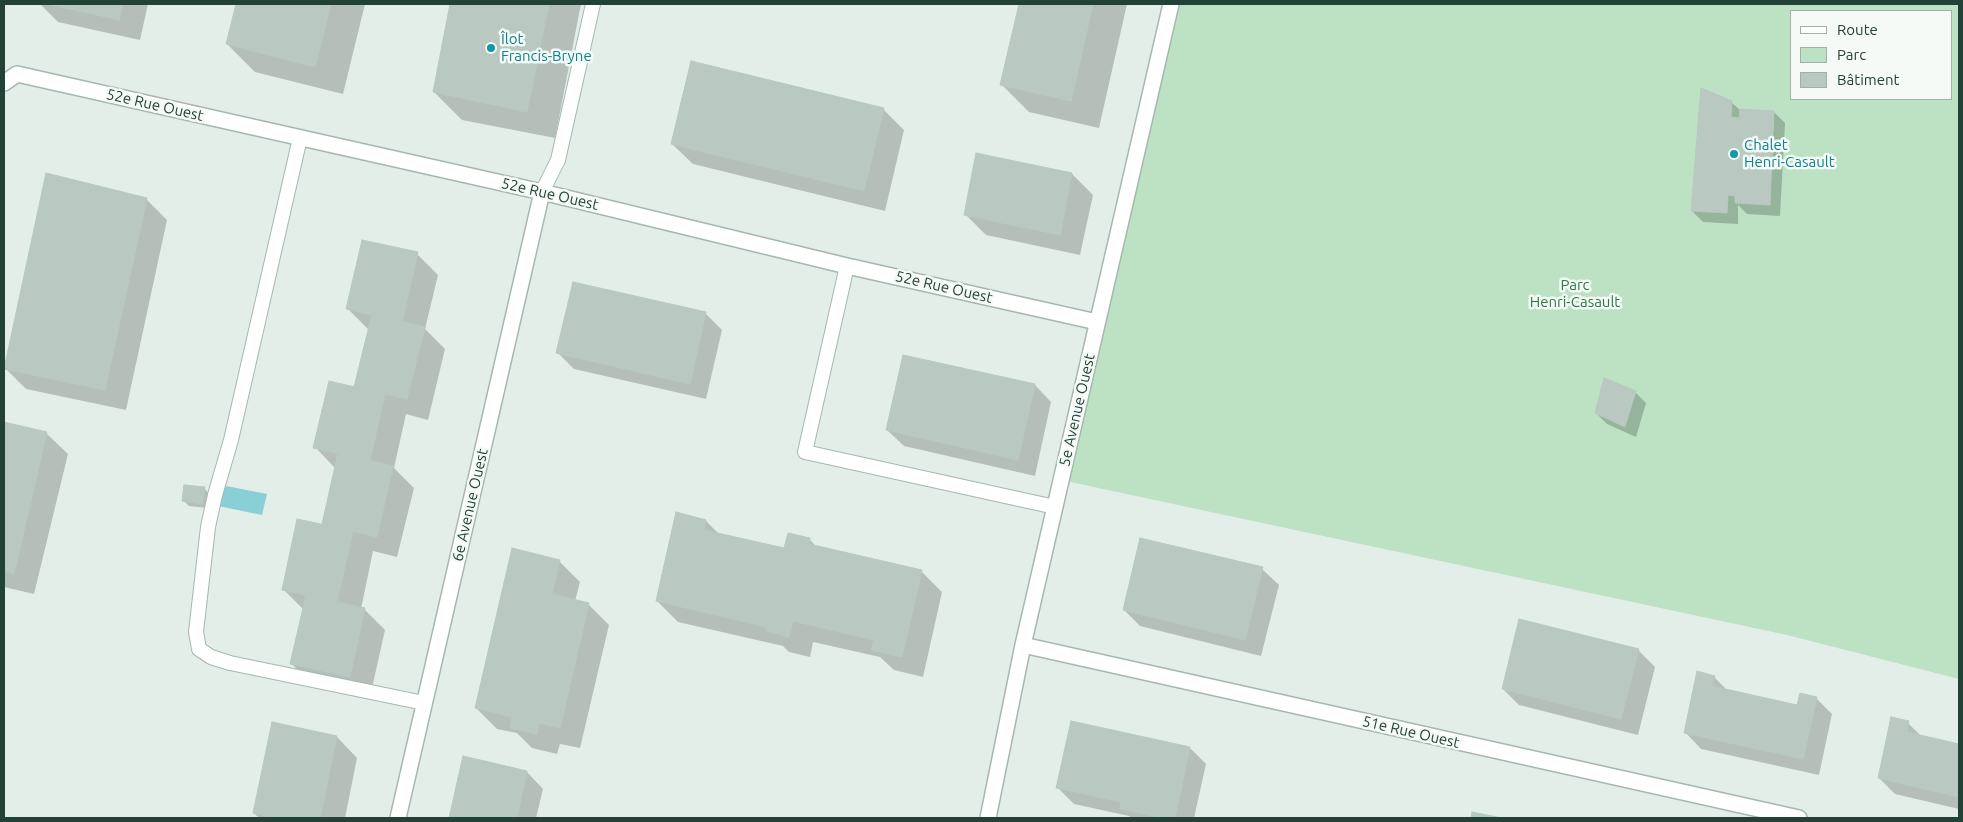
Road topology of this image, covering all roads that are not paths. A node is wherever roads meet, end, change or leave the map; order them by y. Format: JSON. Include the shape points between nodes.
{"nodes":[{"id":1,"x":593,"y":4,"type":"edge"},
{"id":2,"x":1171,"y":4,"type":"edge"},
{"id":3,"x":4,"y":83,"type":"edge"},
{"id":4,"x":300,"y":138,"type":"junction"},
{"id":5,"x":542,"y":192,"type":"junction"},
{"id":6,"x":847,"y":266,"type":"junction"},
{"id":7,"x":1097,"y":322,"type":"junction"},
{"id":8,"x":1055,"y":507,"type":"junction"},
{"id":9,"x":1023,"y":645,"type":"junction"},
{"id":10,"x":424,"y":703,"type":"junction"},
{"id":11,"x":398,"y":818,"type":"edge"},
{"id":12,"x":988,"y":818,"type":"edge"},
{"id":13,"x":1799,"y":818,"type":"edge"}],
"edges":[{"from":1,"to":5,"type":"lane","via":[[558,160]]},
{"from":2,"to":7,"type":"street","name":"5e Avenue Ouest"},
{"from":3,"to":4,"type":"street","name":"52e Rue Ouest","via":[[17,74]]},
{"from":4,"to":5,"type":"street","name":"52e Rue Ouest"},
{"from":4,"to":10,"type":"lane","via":[[208,527],[196,632],[199,649],[230,663]]},
{"from":5,"to":6,"type":"street","name":"52e Rue Ouest"},
{"from":5,"to":10,"type":"street","name":"6e Avenue Ouest"},
{"from":6,"to":7,"type":"street","name":"52e Rue Ouest"},
{"from":6,"to":8,"type":"lane","via":[[805,452]]},
{"from":7,"to":8,"type":"street","name":"5e Avenue Ouest"},
{"from":8,"to":9,"type":"street","name":"5e Avenue Ouest"},
{"from":9,"to":12,"type":"street","name":"5e Avenue Ouest"},
{"from":9,"to":13,"type":"street","name":"51e Rue Ouest"},
{"from":10,"to":11,"type":"street","name":"6e Avenue Ouest"}]}
